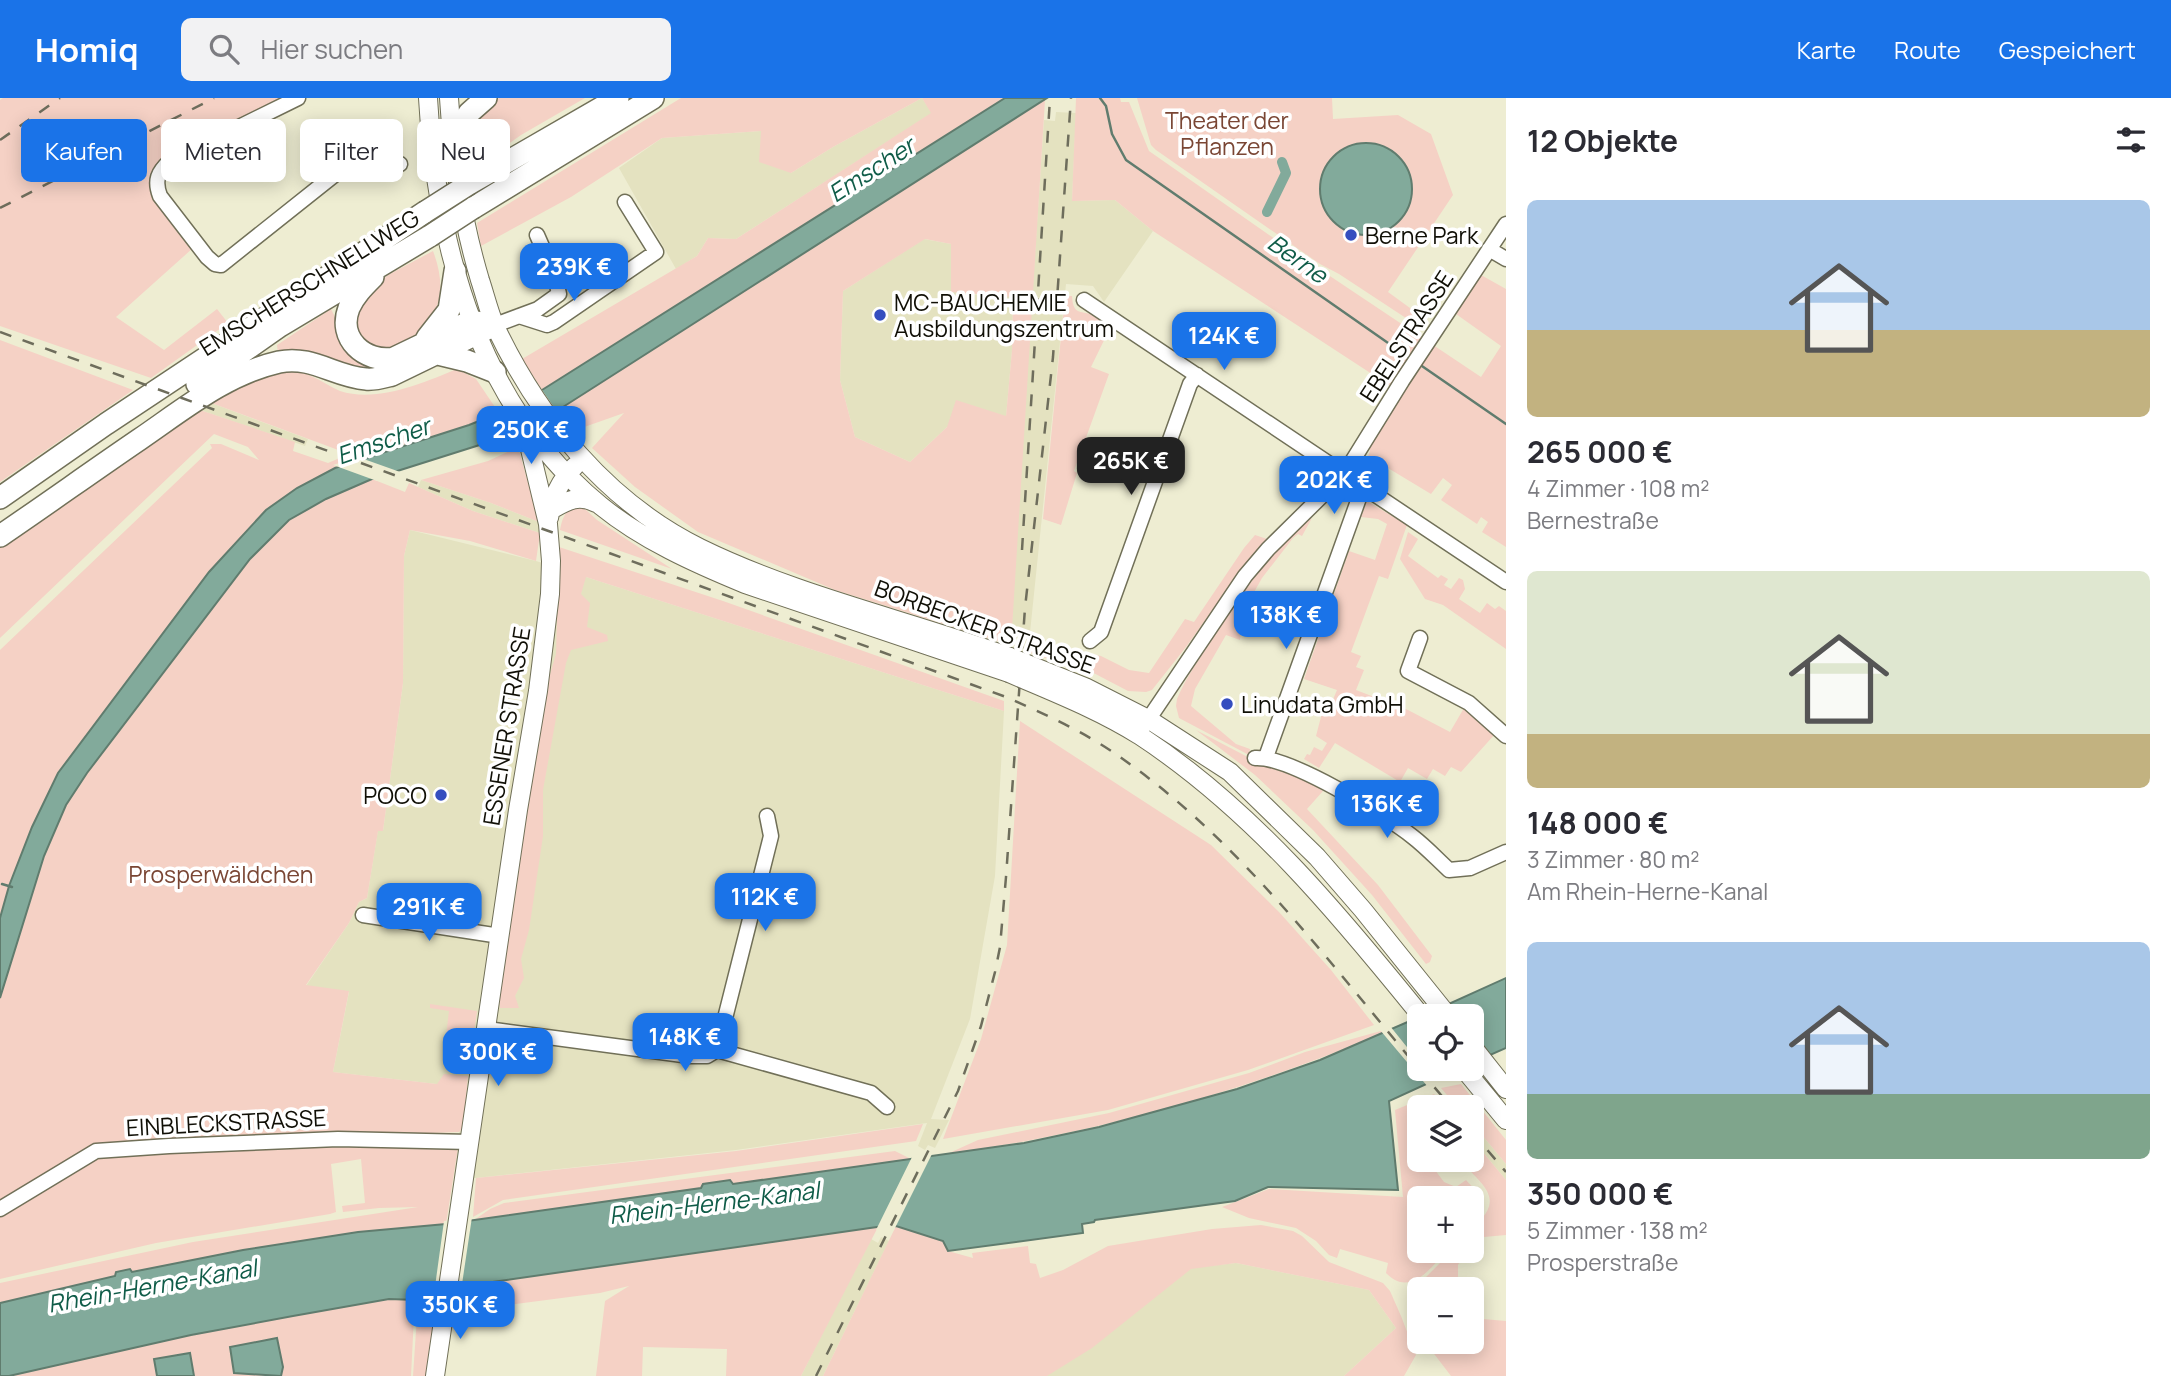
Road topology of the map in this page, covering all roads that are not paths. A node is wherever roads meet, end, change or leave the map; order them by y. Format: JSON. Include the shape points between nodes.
{"nodes":[{"id":1,"x":298,"y":98,"type":"edge"},
{"id":2,"x":428,"y":98,"type":"edge"},
{"id":3,"x":449,"y":98,"type":"edge"},
{"id":4,"x":486,"y":98,"type":"edge"},
{"id":5,"x":618,"y":98,"type":"edge"},
{"id":6,"x":653,"y":98,"type":"edge"},
{"id":7,"x":450,"y":119,"type":"edge"},
{"id":8,"x":465,"y":119,"type":"edge"},
{"id":9,"x":325,"y":182,"type":"edge"},
{"id":10,"x":457,"y":182,"type":"edge"},
{"id":11,"x":625,"y":202,"type":"dead end"},
{"id":12,"x":1506,"y":224,"type":"edge"},
{"id":13,"x":537,"y":235,"type":"dead end"},
{"id":14,"x":1489,"y":249,"type":"junction"},
{"id":15,"x":395,"y":258,"type":"junction"},
{"id":16,"x":1506,"y":259,"type":"edge"},
{"id":17,"x":455,"y":271,"type":"junction"},
{"id":18,"x":1084,"y":300,"type":"dead end"},
{"id":19,"x":519,"y":316,"type":"junction"},
{"id":20,"x":481,"y":327,"type":"junction"},
{"id":21,"x":430,"y":348,"type":"junction"},
{"id":22,"x":495,"y":372,"type":"junction"},
{"id":23,"x":1197,"y":375,"type":"junction"},
{"id":24,"x":533,"y":440,"type":"junction"},
{"id":25,"x":581,"y":458,"type":"junction"},
{"id":26,"x":562,"y":469,"type":"junction"},
{"id":27,"x":1345,"y":473,"type":"junction"},
{"id":28,"x":1363,"y":487,"type":"junction"},
{"id":29,"x":540,"y":491,"type":"junction"},
{"id":30,"x":0,"y":498,"type":"edge"},
{"id":31,"x":602,"y":507,"type":"junction"},
{"id":32,"x":549,"y":517,"type":"junction"},
{"id":33,"x":0,"y":521,"type":"edge"},
{"id":34,"x":0,"y":536,"type":"edge"},
{"id":35,"x":1506,"y":582,"type":"edge"},
{"id":36,"x":1420,"y":638,"type":"dead end"},
{"id":37,"x":1090,"y":641,"type":"dead end"},
{"id":38,"x":1017,"y":668,"type":"junction"},
{"id":39,"x":1148,"y":719,"type":"junction"},
{"id":40,"x":1138,"y":735,"type":"junction"},
{"id":41,"x":1506,"y":736,"type":"edge"},
{"id":42,"x":767,"y":816,"type":"dead end"},
{"id":43,"x":1506,"y":852,"type":"edge"},
{"id":44,"x":363,"y":915,"type":"dead end"},
{"id":45,"x":500,"y":936,"type":"junction"},
{"id":46,"x":1412,"y":1004,"type":"edge"},
{"id":47,"x":1439,"y":1004,"type":"edge"},
{"id":48,"x":487,"y":1029,"type":"junction"},
{"id":49,"x":717,"y":1050,"type":"junction"},
{"id":50,"x":1484,"y":1061,"type":"edge"},
{"id":51,"x":1474,"y":1081,"type":"edge"},
{"id":52,"x":1506,"y":1089,"type":"edge"},
{"id":53,"x":887,"y":1107,"type":"dead end"},
{"id":54,"x":1506,"y":1120,"type":"edge"},
{"id":55,"x":470,"y":1142,"type":"junction"},
{"id":56,"x":0,"y":1209,"type":"edge"},
{"id":57,"x":435,"y":1376,"type":"edge"}],
"edges":[{"from":1,"to":9,"type":"street","via":[[170,160],[157,177],[156,187],[207,257],[221,265]]},
{"from":2,"to":17,"type":"main road","via":[[435,182]]},
{"from":3,"to":7,"type":"main road"},
{"from":4,"to":8,"type":"highway"},
{"from":5,"to":30,"type":"highway","bridge":true,"via":[[425,212]]},
{"from":6,"to":15,"type":"highway","name":"EMSCHERSCHNELLWEG","bridge":true},
{"from":10,"to":20,"type":"main road"},
{"from":11,"to":19,"type":"street","via":[[656,252],[554,322],[547,325]]},
{"from":12,"to":14,"type":"street","name":"EBELSTRASSE"},
{"from":13,"to":19,"type":"street","via":[[559,294]]},
{"from":14,"to":16,"type":"street"},
{"from":14,"to":27,"type":"street","name":"EBELSTRASSE"},
{"from":15,"to":21,"type":"highway","via":[[358,293],[347,317],[347,331],[356,347],[371,358],[394,358]]},
{"from":15,"to":33,"type":"highway","name":"EMSCHERSCHNELLWEG","via":[[281,326]]},
{"from":17,"to":20,"type":"main road"},
{"from":17,"to":21,"type":"highway","via":[[449,310]]},
{"from":18,"to":23,"type":"street"},
{"from":19,"to":20,"type":"street"},
{"from":20,"to":21,"type":"highway"},
{"from":20,"to":22,"type":"main road"},
{"from":20,"to":25,"type":"main road"},
{"from":21,"to":22,"type":"highway"},
{"from":21,"to":34,"type":"highway","via":[[393,375],[368,380],[293,360],[241,374]]},
{"from":22,"to":24,"type":"main road","name":"ESSENER STRASSE"},
{"from":23,"to":27,"type":"street"},
{"from":23,"to":37,"type":"street","via":[[1101,632]]},
{"from":24,"to":26,"type":"main road"},
{"from":24,"to":29,"type":"main road","name":"ESSENER STRASSE"},
{"from":25,"to":26,"type":"main road","via":[[569,458]]},
{"from":25,"to":38,"type":"main road","name":"BORBECKER STRASSE","via":[[642,513],[701,548]]},
{"from":26,"to":29,"type":"main road","via":[[548,475]]},
{"from":26,"to":31,"type":"main road","name":"BORBECKER STRASSE"},
{"from":26,"to":32,"type":"main road","name":"ESSENER STRASSE"},
{"from":27,"to":28,"type":"street"},
{"from":27,"to":39,"type":"street","name":"EBELSTRASSE","via":[[1245,576]]},
{"from":28,"to":35,"type":"street"},
{"from":28,"to":43,"type":"street","via":[[1261,757],[1305,771],[1402,829],[1449,870],[1470,868]]},
{"from":29,"to":32,"type":"main road","name":"ESSENER STRASSE"},
{"from":31,"to":32,"type":"main road","via":[[577,498]]},
{"from":31,"to":38,"type":"main road","name":"BORBECKER STRASSE","via":[[651,540],[745,584]]},
{"from":32,"to":45,"type":"main road","name":"ESSENER STRASSE","via":[[551,574],[544,649]]},
{"from":36,"to":41,"type":"street","via":[[1408,671],[1469,703]]},
{"from":38,"to":39,"type":"main road","name":"BORBECKER STRASSE","via":[[1084,687]]},
{"from":38,"to":40,"type":"main road","name":"BORBECKER STRASSE"},
{"from":39,"to":40,"type":"street","name":"EBELSTRASSE"},
{"from":39,"to":47,"type":"main road","name":"BORBECKER STRASSE","via":[[1230,772],[1258,797],[1317,857]]},
{"from":40,"to":46,"type":"main road","name":"BORBECKER STRASSE","via":[[1219,794],[1264,836],[1347,924]]},
{"from":42,"to":49,"type":"street","via":[[771,836]]},
{"from":44,"to":45,"type":"street"},
{"from":45,"to":48,"type":"main road","name":"ESSENER STRASSE"},
{"from":48,"to":49,"type":"street","via":[[690,1056],[707,1056]]},
{"from":48,"to":55,"type":"main road","name":"ESSENER STRASSE"},
{"from":49,"to":53,"type":"street","via":[[871,1093]]},
{"from":50,"to":52,"type":"main road"},
{"from":51,"to":54,"type":"main road"},
{"from":55,"to":56,"type":"street","name":"EINBLECKSTRASSE","via":[[338,1139],[96,1152]]},
{"from":55,"to":57,"type":"main road","name":"ESSENER STRASSE"}]}
